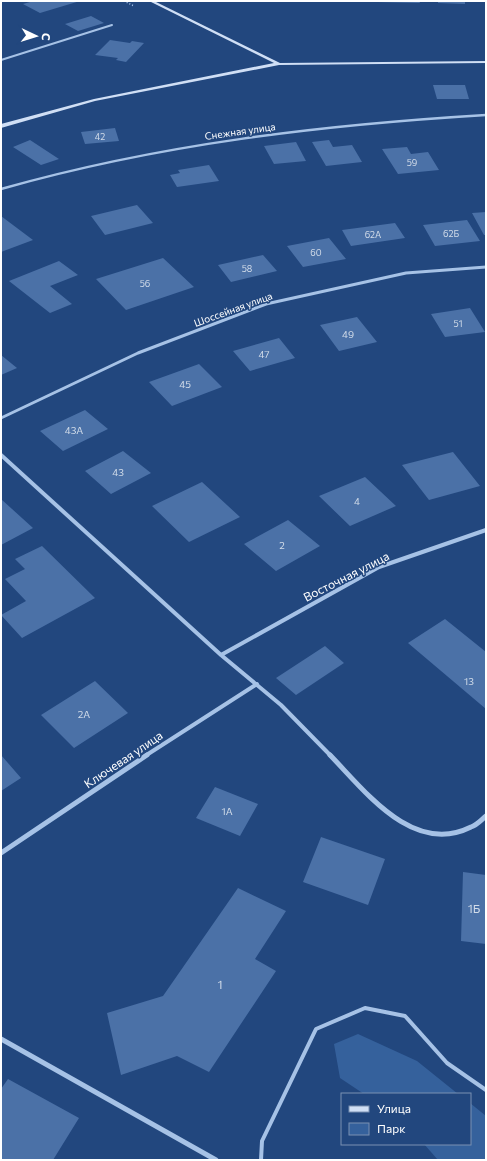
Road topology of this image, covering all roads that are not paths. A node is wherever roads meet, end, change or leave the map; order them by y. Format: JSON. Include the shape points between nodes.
{"nodes":[{"id":1,"x":151,"y":1,"type":"edge"},
{"id":2,"x":112,"y":25,"type":"dead end"},
{"id":3,"x":1,"y":60,"type":"edge"},
{"id":4,"x":486,"y":62,"type":"edge"},
{"id":5,"x":279,"y":64,"type":"junction"},
{"id":6,"x":486,"y":115,"type":"edge"},
{"id":7,"x":1,"y":126,"type":"edge"},
{"id":8,"x":1,"y":189,"type":"edge"},
{"id":9,"x":486,"y":267,"type":"edge"},
{"id":10,"x":1,"y":418,"type":"edge"},
{"id":11,"x":1,"y":456,"type":"edge"},
{"id":12,"x":486,"y":530,"type":"edge"},
{"id":13,"x":221,"y":655,"type":"junction"},
{"id":14,"x":257,"y":684,"type":"junction"},
{"id":15,"x":486,"y":816,"type":"edge"},
{"id":16,"x":1,"y":852,"type":"edge"},
{"id":17,"x":1,"y":1039,"type":"edge"},
{"id":18,"x":486,"y":1090,"type":"edge"},
{"id":19,"x":216,"y":1160,"type":"edge"},
{"id":20,"x":261,"y":1160,"type":"edge"}],
"edges":[{"from":1,"to":5,"type":"main road"},
{"from":2,"to":3,"type":"lane"},
{"from":4,"to":5,"type":"main road"},
{"from":5,"to":7,"type":"main road","via":[[94,100]]},
{"from":6,"to":8,"type":"street","name":"Снежная улица","via":[[387,121],[240,138],[109,161]]},
{"from":9,"to":10,"type":"street","name":"Шоссейная улица","via":[[406,273],[266,304],[138,353]]},
{"from":11,"to":13,"type":"street"},
{"from":12,"to":13,"type":"street","name":"Восточная улица","via":[[379,567]]},
{"from":13,"to":14,"type":"street"},
{"from":14,"to":15,"type":"street","via":[[281,705],[382,809],[403,824],[428,833],[452,834],[472,827]]},
{"from":14,"to":16,"type":"street","name":"Ключевая улица"},
{"from":17,"to":19,"type":"street"},
{"from":18,"to":20,"type":"lane","via":[[447,1063],[405,1016],[365,1008],[316,1029],[262,1142]]}]}
